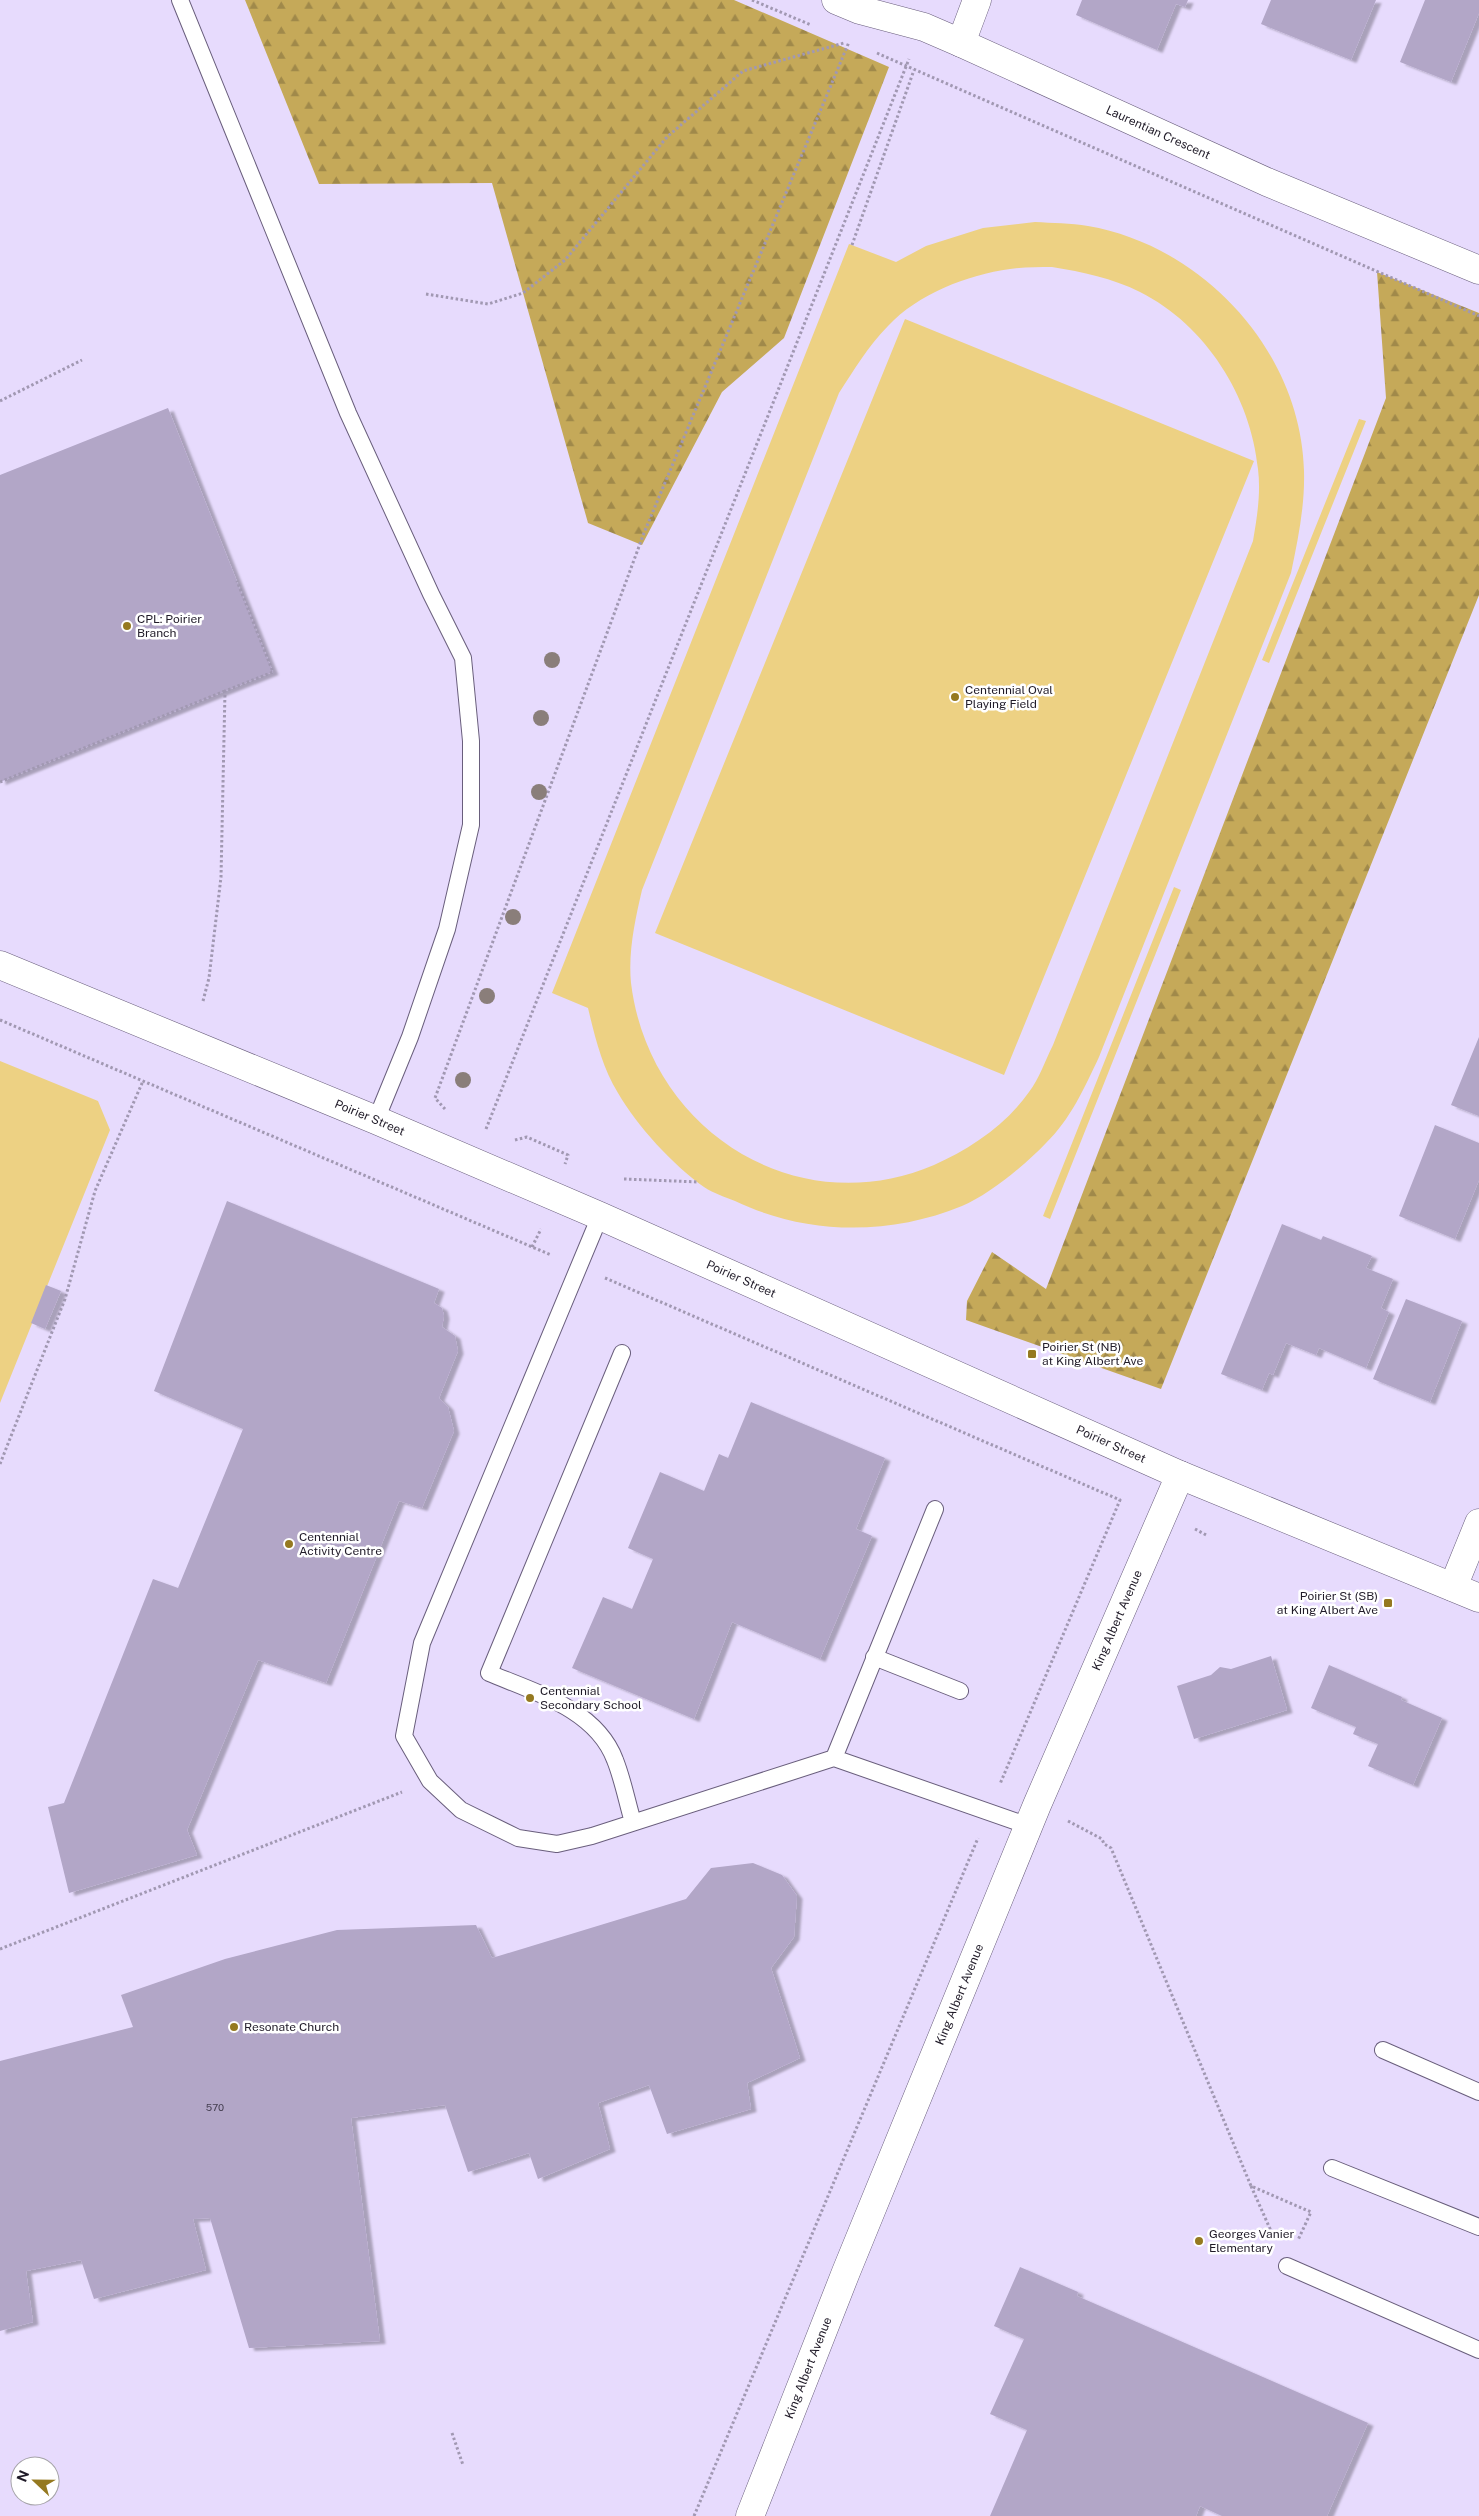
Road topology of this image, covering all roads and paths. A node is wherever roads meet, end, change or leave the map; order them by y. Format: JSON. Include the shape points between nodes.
{"nodes":[{"id":1,"x":180,"y":0,"type":"edge"},
{"id":2,"x":752,"y":0,"type":"edge"},
{"id":3,"x":836,"y":0,"type":"edge"},
{"id":4,"x":977,"y":0,"type":"edge"},
{"id":5,"x":814,"y":26,"type":"dead end"},
{"id":6,"x":841,"y":38,"type":"dead end"},
{"id":7,"x":850,"y":42,"type":"junction"},
{"id":8,"x":961,"y":43,"type":"junction"},
{"id":9,"x":857,"y":45,"type":"dead end"},
{"id":10,"x":872,"y":51,"type":"dead end"},
{"id":11,"x":906,"y":67,"type":"junction"},
{"id":12,"x":914,"y":70,"type":"junction"},
{"id":13,"x":852,"y":246,"type":"dead end"},
{"id":14,"x":1479,"y":270,"type":"edge"},
{"id":15,"x":426,"y":294,"type":"dead end"},
{"id":16,"x":1479,"y":316,"type":"edge"},
{"id":17,"x":82,"y":360,"type":"dead end"},
{"id":18,"x":0,"y":400,"type":"edge"},
{"id":19,"x":237,"y":581,"type":"dead end"},
{"id":20,"x":225,"y":692,"type":"junction"},
{"id":21,"x":0,"y":782,"type":"edge"},
{"id":22,"x":0,"y":965,"type":"edge"},
{"id":23,"x":203,"y":1001,"type":"dead end"},
{"id":24,"x":0,"y":1020,"type":"edge"},
{"id":25,"x":143,"y":1081,"type":"junction"},
{"id":26,"x":448,"y":1114,"type":"dead end"},
{"id":27,"x":376,"y":1120,"type":"junction"},
{"id":28,"x":478,"y":1127,"type":"dead end"},
{"id":29,"x":485,"y":1130,"type":"junction"},
{"id":30,"x":494,"y":1133,"type":"dead end"},
{"id":31,"x":511,"y":1141,"type":"dead end"},
{"id":32,"x":568,"y":1155,"type":"dead end"},
{"id":33,"x":624,"y":1179,"type":"dead end"},
{"id":34,"x":699,"y":1182,"type":"dead end"},
{"id":35,"x":600,"y":1216,"type":"junction"},
{"id":36,"x":543,"y":1224,"type":"dead end"},
{"id":37,"x":532,"y":1247,"type":"junction"},
{"id":38,"x":578,"y":1266,"type":"junction"},
{"id":39,"x":622,"y":1353,"type":"dead end"},
{"id":40,"x":0,"y":1464,"type":"edge"},
{"id":41,"x":1180,"y":1475,"type":"junction"},
{"id":42,"x":935,"y":1508,"type":"dead end"},
{"id":43,"x":1479,"y":1523,"type":"edge"},
{"id":44,"x":1453,"y":1587,"type":"junction"},
{"id":45,"x":1479,"y":1598,"type":"edge"},
{"id":46,"x":874,"y":1657,"type":"junction"},
{"id":47,"x":960,"y":1691,"type":"dead end"},
{"id":48,"x":834,"y":1758,"type":"junction"},
{"id":49,"x":430,"y":1781,"type":"junction"},
{"id":50,"x":989,"y":1812,"type":"junction"},
{"id":51,"x":633,"y":1822,"type":"junction"},
{"id":52,"x":1029,"y":1826,"type":"junction"},
{"id":53,"x":1102,"y":1839,"type":"dead end"},
{"id":54,"x":0,"y":1949,"type":"edge"},
{"id":55,"x":1384,"y":2050,"type":"dead end"},
{"id":56,"x":1479,"y":2092,"type":"edge"},
{"id":57,"x":1332,"y":2168,"type":"dead end"},
{"id":58,"x":1251,"y":2186,"type":"junction"},
{"id":59,"x":1479,"y":2227,"type":"edge"},
{"id":60,"x":1287,"y":2266,"type":"junction"},
{"id":61,"x":1479,"y":2350,"type":"edge"},
{"id":62,"x":452,"y":2433,"type":"dead end"},
{"id":63,"x":463,"y":2465,"type":"dead end"},
{"id":64,"x":694,"y":2516,"type":"edge"},
{"id":65,"x":750,"y":2516,"type":"edge"}],
"edges":[{"from":1,"to":27,"type":"lane","via":[[348,413],[463,658],[471,741],[471,825],[447,929],[410,1037]]},
{"from":2,"to":5,"type":"path"},
{"from":3,"to":8,"type":"street","name":"Laurentian Crescent","via":[[860,10],[924,27]]},
{"from":4,"to":8,"type":"street"},
{"from":6,"to":7,"type":"path"},
{"from":7,"to":9,"type":"path"},
{"from":7,"to":15,"type":"path","via":[[743,71],[667,137],[566,260],[523,293],[488,304]]},
{"from":7,"to":26,"type":"path","via":[[641,542],[435,1098]]},
{"from":8,"to":14,"type":"street","name":"Laurentian Crescent","via":[[1267,182]]},
{"from":10,"to":11,"type":"path"},
{"from":11,"to":12,"type":"path"},
{"from":11,"to":29,"type":"path"},
{"from":12,"to":13,"type":"path"},
{"from":12,"to":16,"type":"path"},
{"from":17,"to":18,"type":"path"},
{"from":19,"to":20,"type":"path","via":[[273,672]]},
{"from":20,"to":21,"type":"path"},
{"from":20,"to":23,"type":"path","via":[[221,877],[209,978]]},
{"from":22,"to":27,"type":"street","name":"Poirier Street"},
{"from":24,"to":25,"type":"path"},
{"from":25,"to":37,"type":"path"},
{"from":25,"to":40,"type":"path","via":[[95,1192],[65,1300]]},
{"from":27,"to":35,"type":"street","name":"Poirier Street"},
{"from":28,"to":29,"type":"path"},
{"from":29,"to":30,"type":"path"},
{"from":31,"to":32,"type":"path","via":[[527,1137]]},
{"from":33,"to":34,"type":"path"},
{"from":35,"to":38,"type":"lane"},
{"from":35,"to":41,"type":"street","name":"Poirier Street"},
{"from":36,"to":37,"type":"path"},
{"from":37,"to":38,"type":"path"},
{"from":38,"to":49,"type":"lane","via":[[422,1643],[404,1736]]},
{"from":38,"to":50,"type":"path","via":[[1120,1500]]},
{"from":39,"to":51,"type":"lane","via":[[489,1673],[559,1703],[583,1718],[604,1738],[615,1759]]},
{"from":41,"to":44,"type":"street","name":"Poirier Street"},
{"from":41,"to":52,"type":"street","name":"King Albert Avenue"},
{"from":42,"to":46,"type":"lane"},
{"from":43,"to":44,"type":"street"},
{"from":44,"to":45,"type":"street","name":"Poirier Street"},
{"from":46,"to":47,"type":"lane"},
{"from":46,"to":48,"type":"lane"},
{"from":48,"to":50,"type":"lane"},
{"from":48,"to":51,"type":"lane"},
{"from":49,"to":51,"type":"lane","via":[[461,1810],[518,1838],[558,1844]]},
{"from":49,"to":54,"type":"path"},
{"from":50,"to":52,"type":"lane"},
{"from":50,"to":64,"type":"path"},
{"from":52,"to":65,"type":"street","name":"King Albert Avenue"},
{"from":53,"to":58,"type":"path","via":[[1111,1848]]},
{"from":55,"to":56,"type":"lane"},
{"from":57,"to":59,"type":"lane"},
{"from":58,"to":60,"type":"path"},
{"from":58,"to":60,"type":"path","via":[[1311,2212]]},
{"from":60,"to":61,"type":"lane"},
{"from":62,"to":63,"type":"path"}]}
